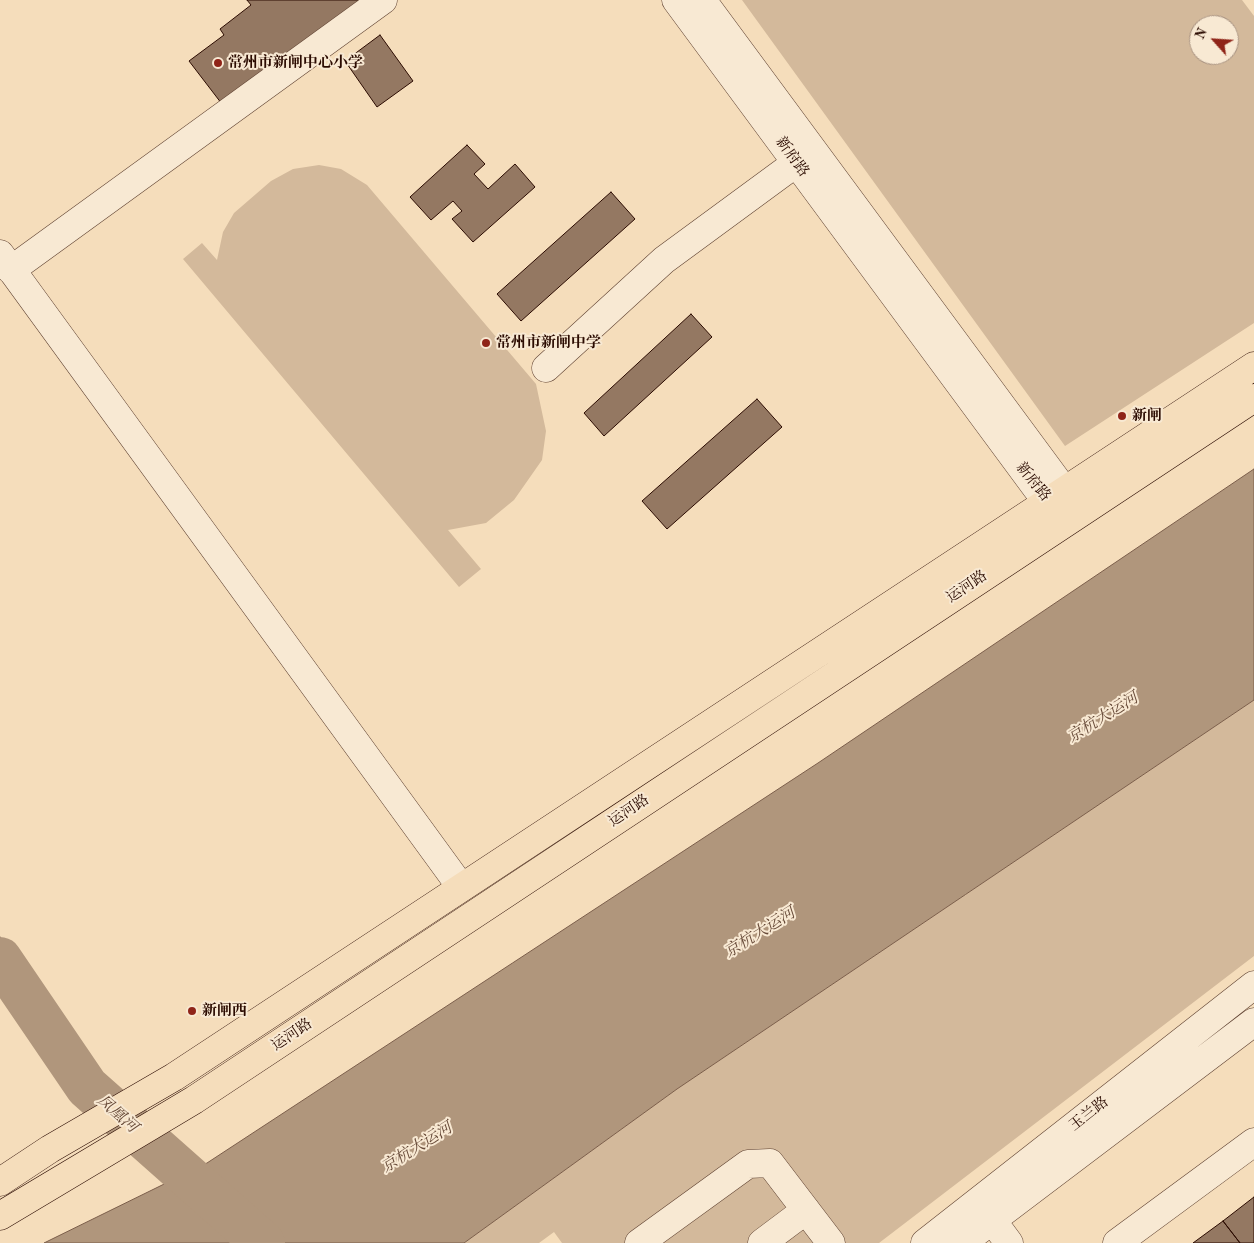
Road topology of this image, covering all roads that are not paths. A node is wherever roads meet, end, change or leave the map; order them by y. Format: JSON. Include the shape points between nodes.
{"nodes":[{"id":1,"x":382,"y":0,"type":"edge"},
{"id":2,"x":676,"y":0,"type":"edge"},
{"id":3,"x":702,"y":0,"type":"edge"},
{"id":4,"x":796,"y":163,"type":"junction"},
{"id":5,"x":6,"y":262,"type":"edge"},
{"id":6,"x":1254,"y":366,"type":"edge"},
{"id":7,"x":546,"y":368,"type":"dead end"},
{"id":8,"x":1254,"y":398,"type":"edge"},
{"id":9,"x":1055,"y":496,"type":"junction"},
{"id":10,"x":1070,"y":518,"type":"junction"},
{"id":11,"x":461,"y":888,"type":"junction"},
{"id":12,"x":1254,"y":985,"type":"edge"},
{"id":13,"x":1254,"y":1022,"type":"edge"},
{"id":14,"x":1254,"y":1142,"type":"edge"},
{"id":15,"x":0,"y":1182,"type":"edge"},
{"id":16,"x":806,"y":1210,"type":"junction"},
{"id":17,"x":0,"y":1216,"type":"edge"},
{"id":18,"x":992,"y":1220,"type":"junction"},
{"id":19,"x":639,"y":1243,"type":"edge"},
{"id":20,"x":762,"y":1243,"type":"edge"},
{"id":21,"x":831,"y":1243,"type":"edge"},
{"id":22,"x":924,"y":1243,"type":"edge"},
{"id":23,"x":962,"y":1243,"type":"edge"},
{"id":24,"x":1009,"y":1243,"type":"edge"},
{"id":25,"x":1117,"y":1243,"type":"edge"}],
"edges":[{"from":1,"to":5,"type":"street"},
{"from":2,"to":4,"type":"street","name":"新府路"},
{"from":3,"to":9,"type":"street","name":"新府路"},
{"from":4,"to":7,"type":"street","via":[[664,260]]},
{"from":4,"to":9,"type":"street","name":"新府路"},
{"from":5,"to":11,"type":"street"},
{"from":6,"to":9,"type":"main road","name":"运河路"},
{"from":8,"to":10,"type":"main road","name":"运河路"},
{"from":9,"to":10,"type":"street","name":"新府路"},
{"from":9,"to":11,"type":"main road","name":"运河路"},
{"from":10,"to":17,"type":"main road","name":"运河路","via":[[194,1100]]},
{"from":11,"to":15,"type":"main road","name":"运河路","via":[[174,1077]]},
{"from":12,"to":22,"type":"street","name":"玉兰路"},
{"from":13,"to":18,"type":"street","name":"玉兰路"},
{"from":14,"to":25,"type":"street"},
{"from":16,"to":19,"type":"street","via":[[770,1163],[748,1164]]},
{"from":16,"to":20,"type":"street"},
{"from":16,"to":21,"type":"street"},
{"from":18,"to":23,"type":"street","name":"玉兰路"},
{"from":18,"to":24,"type":"street"}]}
